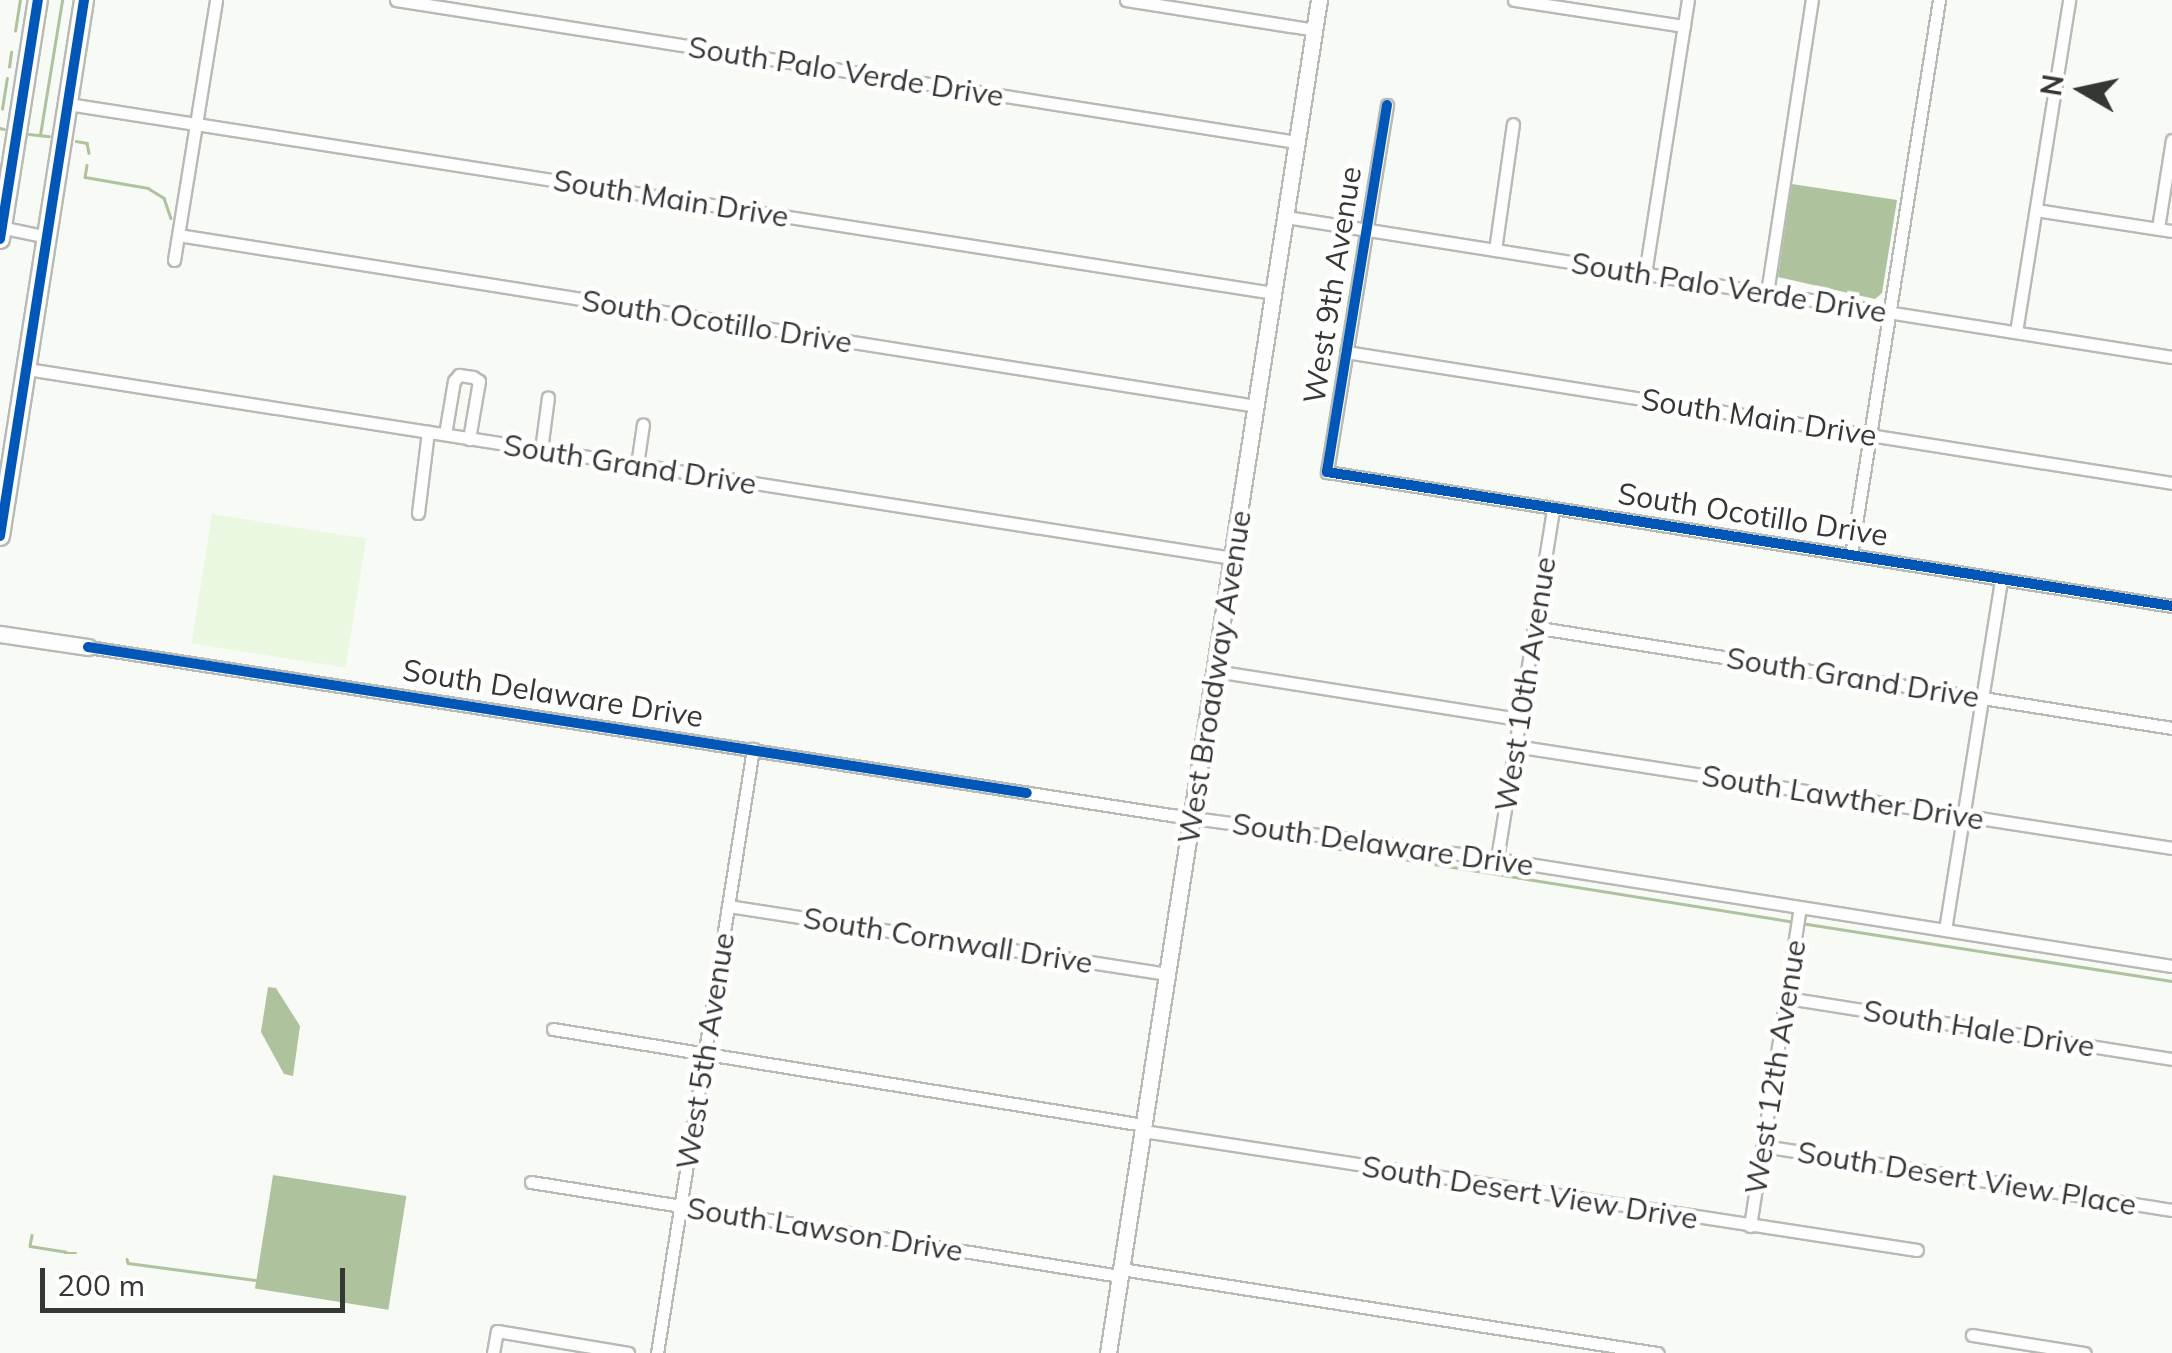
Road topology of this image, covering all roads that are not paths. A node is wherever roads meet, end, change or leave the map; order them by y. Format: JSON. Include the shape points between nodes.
{"nodes":[{"id":1,"x":38,"y":0,"type":"edge"},
{"id":2,"x":84,"y":0,"type":"edge"},
{"id":3,"x":216,"y":0,"type":"edge"},
{"id":4,"x":396,"y":0,"type":"edge"},
{"id":5,"x":1126,"y":0,"type":"edge"},
{"id":6,"x":1319,"y":0,"type":"edge"},
{"id":7,"x":1514,"y":0,"type":"edge"},
{"id":8,"x":1688,"y":0,"type":"edge"},
{"id":9,"x":1812,"y":0,"type":"edge"},
{"id":10,"x":1939,"y":0,"type":"edge"},
{"id":11,"x":2068,"y":0,"type":"edge"},
{"id":12,"x":1684,"y":26,"type":"junction"},
{"id":13,"x":1315,"y":30,"type":"junction"},
{"id":14,"x":68,"y":104,"type":"junction"},
{"id":15,"x":1387,"y":105,"type":"dead end"},
{"id":16,"x":197,"y":123,"type":"junction"},
{"id":17,"x":1514,"y":124,"type":"dead end"},
{"id":18,"x":2172,"y":140,"type":"edge"},
{"id":19,"x":1297,"y":142,"type":"junction"},
{"id":20,"x":2036,"y":210,"type":"junction"},
{"id":21,"x":1286,"y":217,"type":"junction"},
{"id":22,"x":2158,"y":228,"type":"junction"},
{"id":23,"x":1367,"y":230,"type":"junction"},
{"id":24,"x":1,"y":231,"type":"edge"},
{"id":25,"x":2172,"y":231,"type":"edge"},
{"id":26,"x":178,"y":235,"type":"junction"},
{"id":27,"x":48,"y":236,"type":"junction"},
{"id":28,"x":1495,"y":250,"type":"junction"},
{"id":29,"x":174,"y":260,"type":"dead end"},
{"id":30,"x":1644,"y":274,"type":"junction"},
{"id":31,"x":1274,"y":293,"type":"junction"},
{"id":32,"x":1766,"y":294,"type":"junction"},
{"id":33,"x":1890,"y":312,"type":"junction"},
{"id":34,"x":2016,"y":332,"type":"junction"},
{"id":35,"x":1346,"y":352,"type":"junction"},
{"id":36,"x":2172,"y":357,"type":"edge"},
{"id":37,"x":27,"y":370,"type":"junction"},
{"id":38,"x":548,"y":398,"type":"dead end"},
{"id":39,"x":1256,"y":406,"type":"junction"},
{"id":40,"x":643,"y":424,"type":"dead end"},
{"id":41,"x":428,"y":432,"type":"junction"},
{"id":42,"x":445,"y":434,"type":"junction"},
{"id":43,"x":1870,"y":435,"type":"junction"},
{"id":44,"x":469,"y":439,"type":"junction"},
{"id":45,"x":541,"y":450,"type":"junction"},
{"id":46,"x":636,"y":465,"type":"junction"},
{"id":47,"x":1326,"y":472,"type":"joint"},
{"id":48,"x":2172,"y":483,"type":"edge"},
{"id":49,"x":1553,"y":508,"type":"junction"},
{"id":50,"x":418,"y":513,"type":"dead end"},
{"id":51,"x":0,"y":536,"type":"edge"},
{"id":52,"x":1851,"y":555,"type":"junction"},
{"id":53,"x":1232,"y":558,"type":"junction"},
{"id":54,"x":2001,"y":578,"type":"junction"},
{"id":55,"x":2172,"y":606,"type":"edge"},
{"id":56,"x":1534,"y":627,"type":"junction"},
{"id":57,"x":0,"y":634,"type":"edge"},
{"id":58,"x":88,"y":647,"type":"joint"},
{"id":59,"x":1215,"y":671,"type":"junction"},
{"id":60,"x":1982,"y":698,"type":"junction"},
{"id":61,"x":1519,"y":719,"type":"junction"},
{"id":62,"x":2172,"y":728,"type":"edge"},
{"id":63,"x":1515,"y":746,"type":"junction"},
{"id":64,"x":753,"y":749,"type":"junction"},
{"id":65,"x":1963,"y":815,"type":"junction"},
{"id":66,"x":1192,"y":818,"type":"junction"},
{"id":67,"x":2172,"y":848,"type":"edge"},
{"id":68,"x":1497,"y":859,"type":"junction"},
{"id":69,"x":728,"y":906,"type":"junction"},
{"id":70,"x":1799,"y":918,"type":"junction"},
{"id":71,"x":1945,"y":930,"type":"junction"},
{"id":72,"x":2172,"y":966,"type":"edge"},
{"id":73,"x":1168,"y":974,"type":"junction"},
{"id":74,"x":1786,"y":998,"type":"junction"},
{"id":75,"x":553,"y":1029,"type":"dead end"},
{"id":76,"x":704,"y":1055,"type":"junction"},
{"id":77,"x":2172,"y":1059,"type":"edge"},
{"id":78,"x":1144,"y":1128,"type":"junction"},
{"id":79,"x":1763,"y":1146,"type":"junction"},
{"id":80,"x":530,"y":1182,"type":"dead end"},
{"id":81,"x":680,"y":1206,"type":"junction"},
{"id":82,"x":2172,"y":1210,"type":"edge"},
{"id":83,"x":1750,"y":1226,"type":"junction"},
{"id":84,"x":1917,"y":1250,"type":"dead end"},
{"id":85,"x":1121,"y":1272,"type":"junction"},
{"id":86,"x":1972,"y":1335,"type":"dead end"},
{"id":87,"x":493,"y":1353,"type":"edge"},
{"id":88,"x":628,"y":1353,"type":"edge"},
{"id":89,"x":657,"y":1353,"type":"edge"},
{"id":90,"x":1108,"y":1353,"type":"edge"},
{"id":91,"x":1656,"y":1353,"type":"edge"},
{"id":92,"x":2086,"y":1353,"type":"edge"}],
"edges":[{"from":1,"to":24,"type":"main road"},
{"from":2,"to":14,"type":"main road"},
{"from":3,"to":16,"type":"street"},
{"from":4,"to":19,"type":"street","name":"South Palo Verde Drive"},
{"from":5,"to":13,"type":"street"},
{"from":6,"to":13,"type":"main road","name":"West Broadway Avenue"},
{"from":7,"to":12,"type":"street"},
{"from":8,"to":12,"type":"street"},
{"from":9,"to":32,"type":"street"},
{"from":10,"to":33,"type":"street"},
{"from":11,"to":20,"type":"street"},
{"from":12,"to":30,"type":"street"},
{"from":13,"to":19,"type":"main road","name":"West Broadway Avenue"},
{"from":14,"to":16,"type":"street","name":"South Main Drive"},
{"from":14,"to":27,"type":"main road"},
{"from":15,"to":23,"type":"street","name":"West 9th Avenue"},
{"from":16,"to":26,"type":"street"},
{"from":16,"to":31,"type":"street","name":"South Main Drive"},
{"from":17,"to":28,"type":"street"},
{"from":18,"to":22,"type":"street"},
{"from":19,"to":21,"type":"main road","name":"West Broadway Avenue"},
{"from":20,"to":22,"type":"street"},
{"from":20,"to":34,"type":"street"},
{"from":21,"to":23,"type":"street","name":"South Palo Verde Drive"},
{"from":21,"to":31,"type":"main road","name":"West Broadway Avenue"},
{"from":22,"to":25,"type":"street"},
{"from":23,"to":28,"type":"street","name":"South Palo Verde Drive"},
{"from":23,"to":35,"type":"street","name":"West 9th Avenue"},
{"from":24,"to":27,"type":"street"},
{"from":26,"to":29,"type":"street"},
{"from":26,"to":39,"type":"street","name":"South Ocotillo Drive"},
{"from":27,"to":37,"type":"main road"},
{"from":28,"to":30,"type":"street","name":"South Palo Verde Drive"},
{"from":30,"to":32,"type":"street","name":"South Palo Verde Drive"},
{"from":31,"to":39,"type":"main road","name":"West Broadway Avenue"},
{"from":32,"to":33,"type":"street","name":"South Palo Verde Drive"},
{"from":33,"to":34,"type":"street","name":"South Palo Verde Drive"},
{"from":33,"to":43,"type":"street"},
{"from":34,"to":36,"type":"street","name":"South Palo Verde Drive"},
{"from":35,"to":43,"type":"street","name":"South Main Drive"},
{"from":35,"to":47,"type":"street","name":"West 9th Avenue"},
{"from":37,"to":41,"type":"street","name":"South Grand Drive"},
{"from":37,"to":51,"type":"main road"},
{"from":38,"to":45,"type":"street"},
{"from":39,"to":53,"type":"main road","name":"West Broadway Avenue"},
{"from":40,"to":46,"type":"street"},
{"from":41,"to":42,"type":"street","name":"South Grand Drive"},
{"from":41,"to":50,"type":"street"},
{"from":42,"to":44,"type":"street","name":"South Grand Drive"},
{"from":42,"to":44,"type":"street","via":[[454,381],[474,377],[479,381]]},
{"from":43,"to":48,"type":"street","name":"South Main Drive"},
{"from":43,"to":52,"type":"street"},
{"from":44,"to":45,"type":"street","name":"South Grand Drive"},
{"from":45,"to":46,"type":"street","name":"South Grand Drive"},
{"from":46,"to":53,"type":"street","name":"South Grand Drive"},
{"from":47,"to":49,"type":"street","name":"South Ocotillo Drive"},
{"from":49,"to":52,"type":"street","name":"South Ocotillo Drive"},
{"from":49,"to":56,"type":"street","name":"West 10th Avenue"},
{"from":52,"to":54,"type":"street","name":"South Ocotillo Drive"},
{"from":53,"to":59,"type":"main road","name":"West Broadway Avenue"},
{"from":54,"to":55,"type":"street","name":"South Ocotillo Drive"},
{"from":54,"to":60,"type":"street"},
{"from":56,"to":60,"type":"street","name":"South Grand Drive"},
{"from":56,"to":61,"type":"street","name":"West 10th Avenue"},
{"from":57,"to":58,"type":"main road","name":"South Delaware Drive"},
{"from":58,"to":64,"type":"street","name":"South Delaware Drive"},
{"from":59,"to":61,"type":"street"},
{"from":59,"to":66,"type":"main road","name":"West Broadway Avenue"},
{"from":60,"to":62,"type":"street","name":"South Grand Drive"},
{"from":60,"to":65,"type":"street"},
{"from":61,"to":63,"type":"street","name":"West 10th Avenue"},
{"from":63,"to":65,"type":"street","name":"South Lawther Drive"},
{"from":63,"to":68,"type":"street","name":"West 10th Avenue"},
{"from":64,"to":66,"type":"street","name":"South Delaware Drive"},
{"from":64,"to":69,"type":"street","name":"West 5th Avenue"},
{"from":65,"to":67,"type":"street","name":"South Lawther Drive"},
{"from":65,"to":71,"type":"street"},
{"from":66,"to":68,"type":"street","name":"South Delaware Drive"},
{"from":66,"to":73,"type":"main road","name":"West Broadway Avenue"},
{"from":68,"to":70,"type":"street","name":"South Delaware Drive"},
{"from":69,"to":73,"type":"street","name":"South Cornwall Drive"},
{"from":69,"to":76,"type":"street","name":"West 5th Avenue"},
{"from":70,"to":71,"type":"street","name":"South Delaware Drive"},
{"from":70,"to":74,"type":"street","name":"West 12th Avenue"},
{"from":71,"to":72,"type":"street","name":"South Delaware Drive"},
{"from":73,"to":78,"type":"main road","name":"West Broadway Avenue"},
{"from":74,"to":77,"type":"street","name":"South Hale Drive"},
{"from":74,"to":79,"type":"street","name":"West 12th Avenue"},
{"from":75,"to":76,"type":"street","name":"South Desert View Drive"},
{"from":76,"to":78,"type":"street","name":"South Desert View Drive"},
{"from":76,"to":81,"type":"street","name":"West 5th Avenue"},
{"from":78,"to":83,"type":"street","name":"South Desert View Drive"},
{"from":78,"to":85,"type":"main road","name":"West Broadway Avenue"},
{"from":79,"to":82,"type":"street","name":"South Desert View Place"},
{"from":79,"to":83,"type":"street","name":"West 12th Avenue"},
{"from":80,"to":81,"type":"street","name":"South Lawson Drive"},
{"from":81,"to":85,"type":"street","name":"South Lawson Drive"},
{"from":81,"to":89,"type":"street","name":"West 5th Avenue"},
{"from":83,"to":84,"type":"street","name":"South Desert View Drive"},
{"from":85,"to":90,"type":"main road","name":"West Broadway Avenue"},
{"from":85,"to":91,"type":"street","name":"South Lawson Drive"},
{"from":86,"to":92,"type":"street"},
{"from":87,"to":88,"type":"street","via":[[497,1330]]}]}
